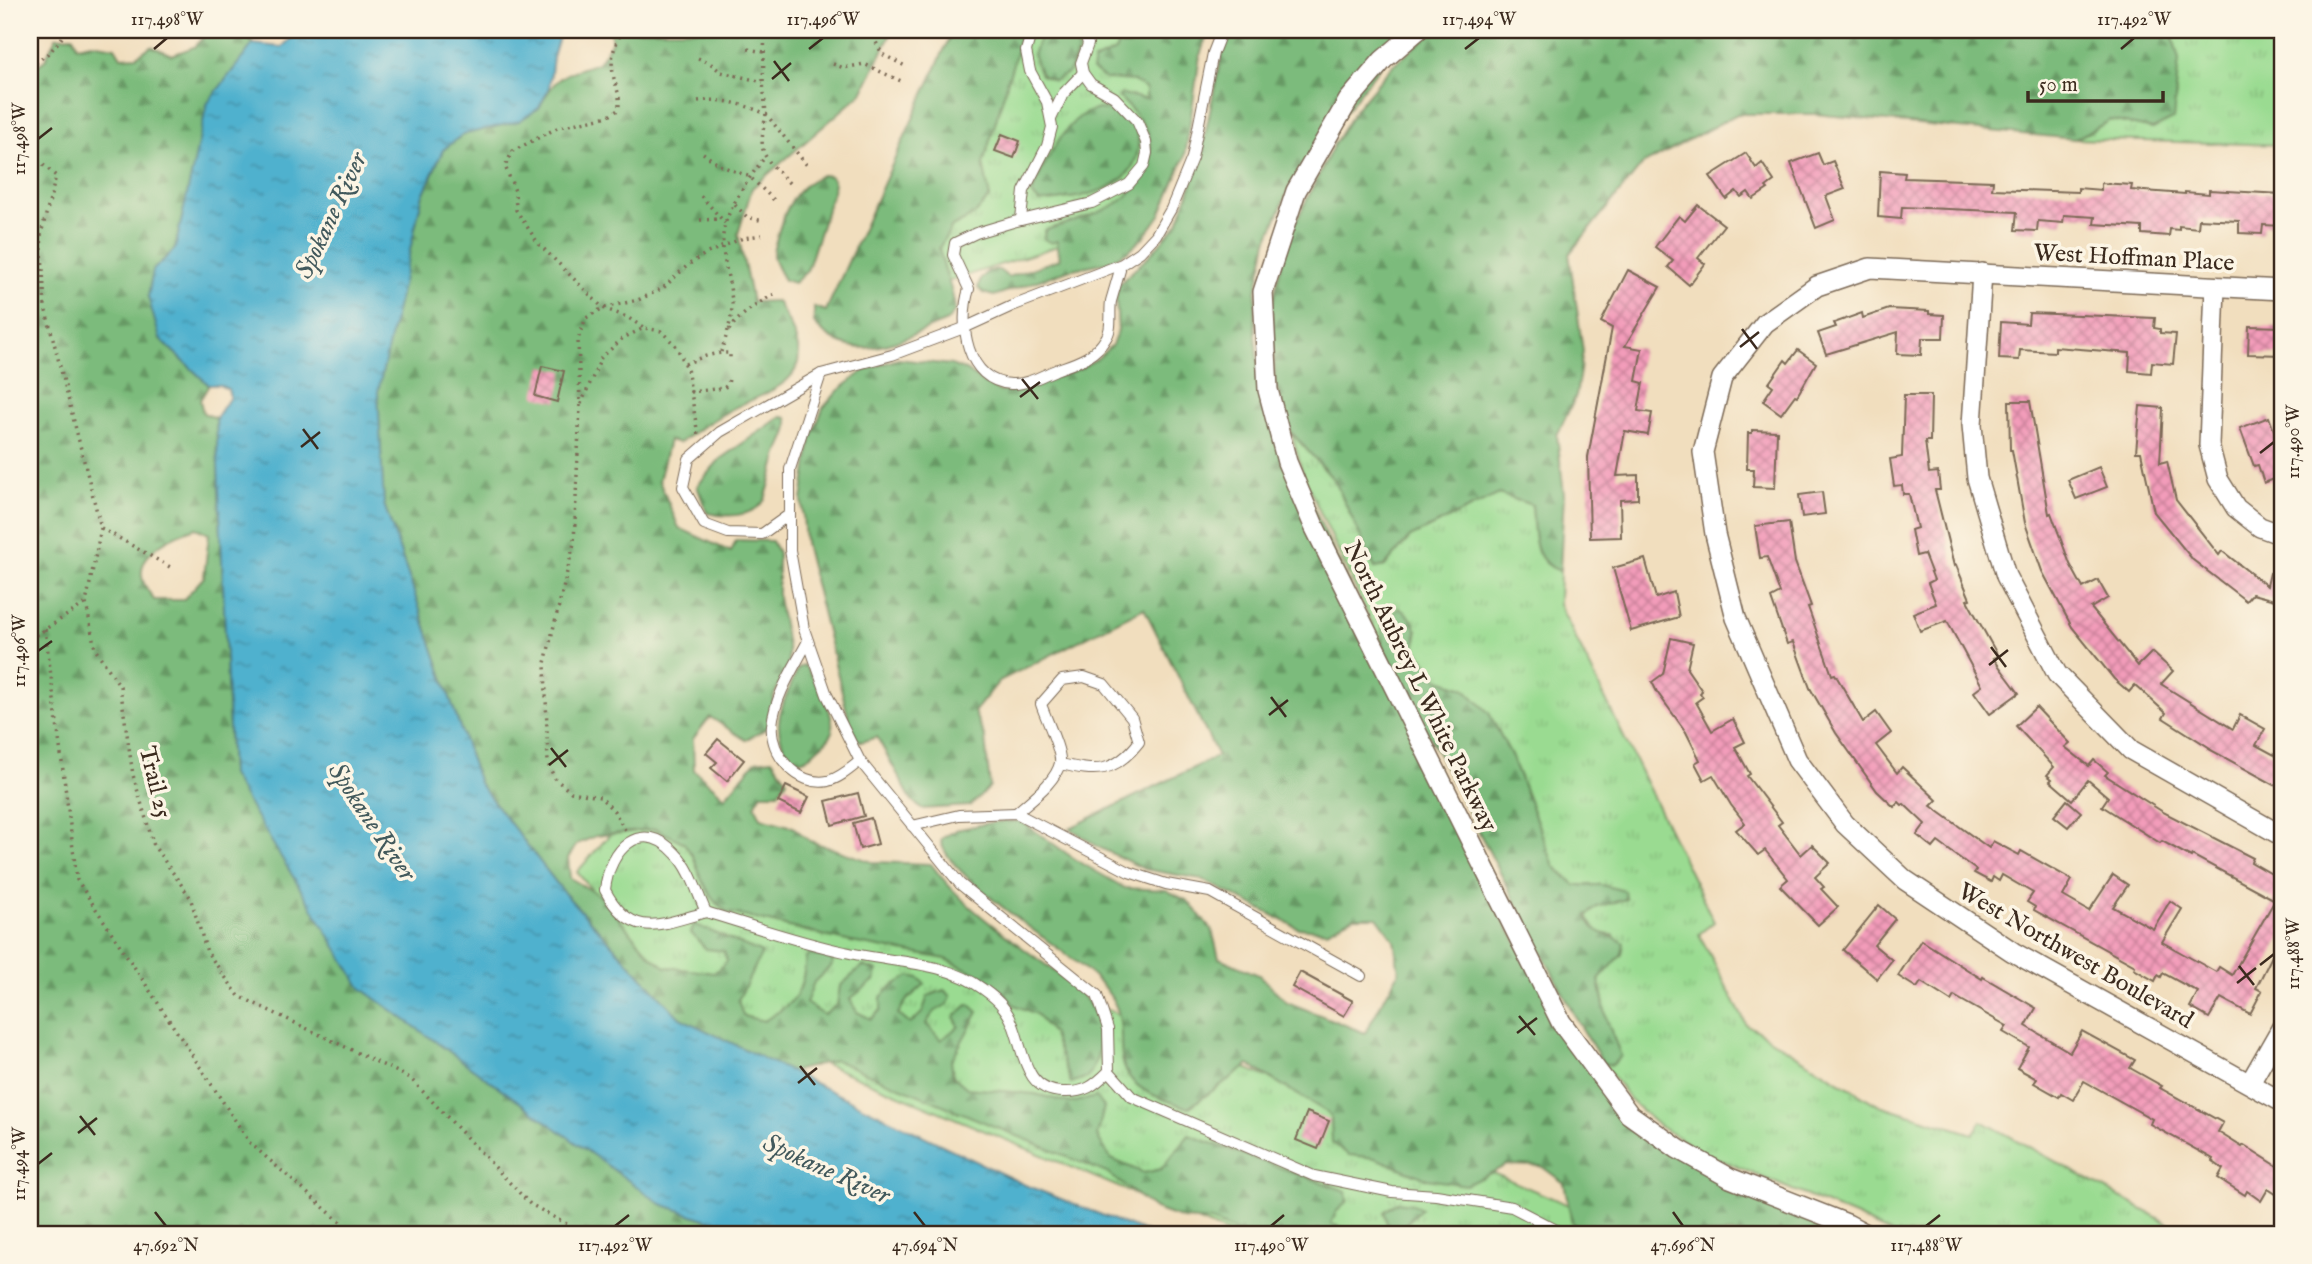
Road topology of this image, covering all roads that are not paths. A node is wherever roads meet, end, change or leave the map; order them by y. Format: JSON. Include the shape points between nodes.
{"nodes":[{"id":1,"x":1032,"y":30,"type":"edge"},
{"id":2,"x":1084,"y":30,"type":"edge"},
{"id":3,"x":1222,"y":30,"type":"edge"},
{"id":4,"x":1418,"y":30,"type":"edge"},
{"id":5,"x":1083,"y":73,"type":"junction"},
{"id":6,"x":1051,"y":119,"type":"junction"},
{"id":7,"x":1021,"y":219,"type":"junction"},
{"id":8,"x":1120,"y":270,"type":"dead end"},
{"id":9,"x":1982,"y":273,"type":"junction"},
{"id":10,"x":2215,"y":287,"type":"junction"},
{"id":11,"x":2282,"y":290,"type":"edge"},
{"id":12,"x":964,"y":328,"type":"junction"},
{"id":13,"x":821,"y":374,"type":"junction"},
{"id":14,"x":790,"y":514,"type":"junction"},
{"id":15,"x":2282,"y":535,"type":"edge"},
{"id":16,"x":808,"y":641,"type":"junction"},
{"id":17,"x":860,"y":761,"type":"junction"},
{"id":18,"x":1060,"y":764,"type":"junction"},
{"id":19,"x":1016,"y":813,"type":"junction"},
{"id":20,"x":912,"y":826,"type":"junction"},
{"id":21,"x":2282,"y":836,"type":"edge"},
{"id":22,"x":706,"y":912,"type":"junction"},
{"id":23,"x":1360,"y":976,"type":"dead end"},
{"id":24,"x":2282,"y":1027,"type":"edge"},
{"id":25,"x":1109,"y":1071,"type":"junction"},
{"id":26,"x":2250,"y":1083,"type":"junction"},
{"id":27,"x":2282,"y":1102,"type":"edge"},
{"id":28,"x":1564,"y":1234,"type":"edge"},
{"id":29,"x":1866,"y":1234,"type":"edge"}],
"edges":[{"from":1,"to":6,"type":"lane","via":[[1026,51],[1030,71]]},
{"from":2,"to":5,"type":"lane","via":[[1088,44],[1081,62]]},
{"from":3,"to":12,"type":"lane","via":[[1213,53],[1192,158],[1156,235],[1130,260]]},
{"from":4,"to":29,"type":"street","name":"North Aubrey L White Parkway","via":[[1383,60],[1348,101],[1296,191],[1263,292],[1268,390],[1287,462],[1314,526],[1561,1023],[1629,1114],[1730,1178]]},
{"from":5,"to":6,"type":"lane","via":[[1063,94]]},
{"from":5,"to":7,"type":"lane","via":[[1137,121],[1146,142],[1144,166],[1129,184],[1101,199],[1080,208]]},
{"from":6,"to":7,"type":"lane","via":[[1047,146],[1024,191]]},
{"from":7,"to":12,"type":"lane","via":[[955,243],[953,255],[969,289]]},
{"from":8,"to":12,"type":"lane","via":[[1109,335],[1097,351],[1030,381],[1012,384],[993,379],[972,358]]},
{"from":9,"to":10,"type":"street","name":"West Hoffman Place"},
{"from":9,"to":21,"type":"street","via":[[1972,425],[1977,478],[2006,576],[2044,650],[2057,674],[2131,750]]},
{"from":9,"to":26,"type":"street","name":"West Northwest Boulevard","via":[[1870,268],[1818,286],[1765,323],[1722,378],[1703,452],[1736,618],[1797,761],[1845,824],[1905,880],[2013,952]]},
{"from":10,"to":11,"type":"street","name":"West Hoffman Place"},
{"from":10,"to":15,"type":"street","via":[[2209,445],[2218,479],[2236,508],[2259,527]]},
{"from":12,"to":13,"type":"lane","via":[[892,355]]},
{"from":13,"to":14,"type":"lane","via":[[790,469]]},
{"from":13,"to":14,"type":"lane","via":[[720,432],[689,459],[683,487],[704,524],[729,533],[762,534]]},
{"from":14,"to":16,"type":"lane","via":[[790,550]]},
{"from":16,"to":17,"type":"lane","via":[[827,695]]},
{"from":16,"to":17,"type":"lane","via":[[780,695],[772,725],[775,749],[787,766],[816,783],[832,780]]},
{"from":17,"to":20,"type":"lane"},
{"from":18,"to":18,"type":"lane","via":[[1041,704],[1062,680],[1084,677],[1104,684],[1132,718],[1139,742],[1115,766],[1094,770]]},
{"from":18,"to":19,"type":"lane"},
{"from":19,"to":20,"type":"lane","via":[[959,815]]},
{"from":19,"to":23,"type":"lane","via":[[1129,872],[1210,892]]},
{"from":20,"to":25,"type":"lane","via":[[960,884],[1097,995],[1108,1029]]},
{"from":22,"to":22,"type":"lane","via":[[656,924],[627,920],[613,907],[605,890],[619,849],[644,836],[668,846],[678,856]]},
{"from":22,"to":25,"type":"lane","via":[[846,953],[927,966],[967,979],[1003,1007],[1029,1071],[1036,1082],[1056,1092],[1094,1087]]},
{"from":24,"to":26,"type":"street"},
{"from":25,"to":28,"type":"lane","via":[[1132,1097],[1314,1176],[1392,1192],[1513,1207]]},
{"from":26,"to":27,"type":"street","name":"West Northwest Boulevard"}]}
